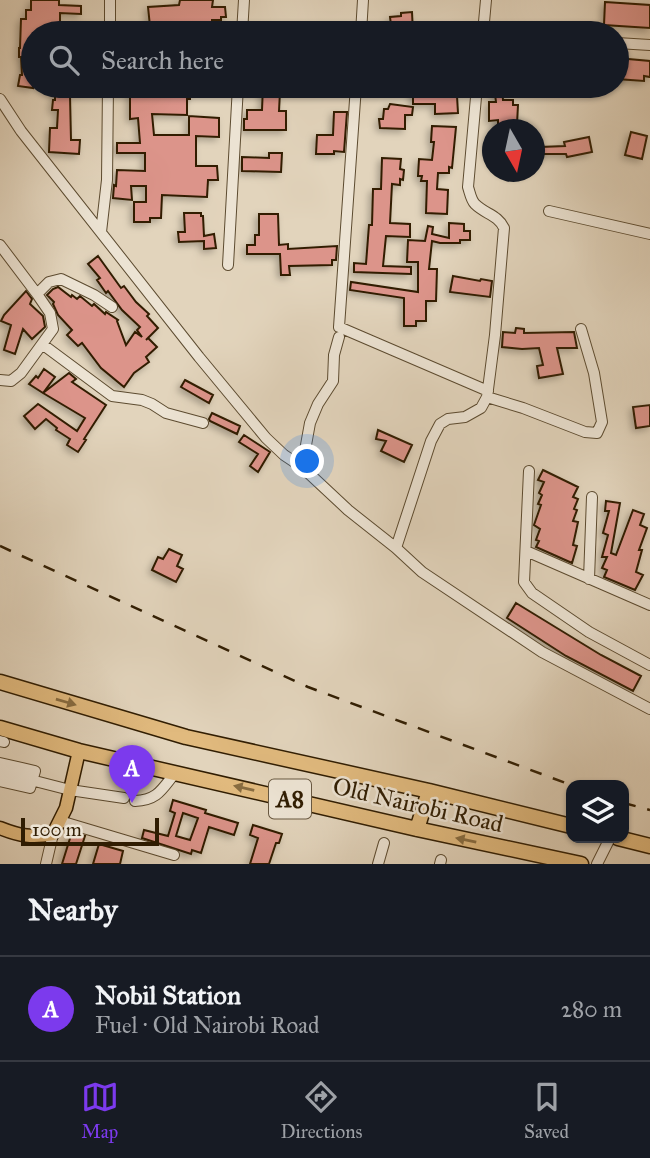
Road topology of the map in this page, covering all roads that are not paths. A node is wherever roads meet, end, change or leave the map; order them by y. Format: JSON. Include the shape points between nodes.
{"nodes":[{"id":1,"x":110,"y":0,"type":"edge"},
{"id":2,"x":244,"y":0,"type":"edge"},
{"id":3,"x":363,"y":0,"type":"edge"},
{"id":4,"x":486,"y":0,"type":"edge"},
{"id":5,"x":110,"y":21,"type":"edge"},
{"id":6,"x":243,"y":21,"type":"edge"},
{"id":7,"x":361,"y":21,"type":"edge"},
{"id":8,"x":484,"y":21,"type":"edge"},
{"id":9,"x":629,"y":44,"type":"edge"},
{"id":10,"x":650,"y":46,"type":"edge"},
{"id":11,"x":108,"y":98,"type":"edge"},
{"id":12,"x":237,"y":98,"type":"edge"},
{"id":13,"x":355,"y":98,"type":"edge"},
{"id":14,"x":476,"y":98,"type":"edge"},
{"id":15,"x":0,"y":99,"type":"edge"},
{"id":16,"x":549,"y":211,"type":"dead end"},
{"id":17,"x":102,"y":232,"type":"junction"},
{"id":18,"x":650,"y":234,"type":"edge"},
{"id":19,"x":0,"y":245,"type":"edge"},
{"id":20,"x":228,"y":265,"type":"dead end"},
{"id":21,"x":37,"y":294,"type":"junction"},
{"id":22,"x":111,"y":307,"type":"dead end"},
{"id":23,"x":581,"y":329,"type":"dead end"},
{"id":24,"x":339,"y":337,"type":"dead end"},
{"id":25,"x":42,"y":344,"type":"junction"},
{"id":26,"x":0,"y":380,"type":"edge"},
{"id":27,"x":488,"y":394,"type":"junction"},
{"id":28,"x":203,"y":423,"type":"dead end"},
{"id":29,"x":302,"y":467,"type":"junction"},
{"id":30,"x":529,"y":471,"type":"dead end"},
{"id":31,"x":592,"y":497,"type":"dead end"},
{"id":32,"x":396,"y":548,"type":"junction"},
{"id":33,"x":526,"y":551,"type":"junction"},
{"id":34,"x":589,"y":579,"type":"junction"},
{"id":35,"x":650,"y":605,"type":"edge"},
{"id":36,"x":650,"y":665,"type":"edge"},
{"id":37,"x":0,"y":682,"type":"edge"},
{"id":38,"x":650,"y":709,"type":"edge"},
{"id":39,"x":1,"y":737,"type":"edge"},
{"id":40,"x":79,"y":751,"type":"junction"},
{"id":41,"x":0,"y":763,"type":"edge"},
{"id":42,"x":0,"y":772,"type":"edge"},
{"id":43,"x":175,"y":773,"type":"junction"},
{"id":44,"x":33,"y":779,"type":"junction"},
{"id":45,"x":0,"y":781,"type":"edge"},
{"id":46,"x":70,"y":790,"type":"junction"},
{"id":47,"x":429,"y":791,"type":"junction"},
{"id":48,"x":124,"y":798,"type":"dead end"},
{"id":49,"x":135,"y":801,"type":"dead end"},
{"id":50,"x":60,"y":821,"type":"junction"},
{"id":51,"x":566,"y":825,"type":"edge"},
{"id":52,"x":0,"y":828,"type":"edge"},
{"id":53,"x":417,"y":829,"type":"junction"},
{"id":54,"x":53,"y":834,"type":"junction"},
{"id":55,"x":629,"y":841,"type":"edge"},
{"id":56,"x":384,"y":843,"type":"dead end"},
{"id":57,"x":608,"y":843,"type":"edge"},
{"id":58,"x":650,"y":846,"type":"edge"},
{"id":59,"x":174,"y":855,"type":"dead end"},
{"id":60,"x":46,"y":864,"type":"edge"},
{"id":61,"x":378,"y":864,"type":"edge"},
{"id":62,"x":581,"y":864,"type":"edge"},
{"id":63,"x":597,"y":864,"type":"edge"}],
"edges":[{"from":1,"to":5,"type":"street"},
{"from":2,"to":6,"type":"street"},
{"from":3,"to":7,"type":"street"},
{"from":4,"to":8,"type":"street"},
{"from":9,"to":10,"type":"street"},
{"from":11,"to":17,"type":"street"},
{"from":12,"to":20,"type":"street"},
{"from":13,"to":27,"type":"street","via":[[339,327]]},
{"from":14,"to":27,"type":"street","via":[[468,187],[476,205],[500,220],[504,228]]},
{"from":15,"to":17,"type":"street"},
{"from":16,"to":18,"type":"street"},
{"from":17,"to":29,"type":"street","via":[[266,438]]},
{"from":19,"to":21,"type":"street"},
{"from":21,"to":22,"type":"street","via":[[49,282],[61,279]]},
{"from":21,"to":25,"type":"street","via":[[52,324]]},
{"from":23,"to":27,"type":"street","via":[[602,422],[597,433]]},
{"from":24,"to":29,"type":"street","via":[[333,381],[310,423]]},
{"from":25,"to":26,"type":"street","via":[[22,373],[11,381]]},
{"from":25,"to":28,"type":"street","via":[[112,396],[142,400],[166,413]]},
{"from":27,"to":32,"type":"street","via":[[475,412],[440,424]]},
{"from":29,"to":32,"type":"street"},
{"from":30,"to":33,"type":"street"},
{"from":31,"to":34,"type":"street"},
{"from":32,"to":38,"type":"street","via":[[422,572],[542,652]]},
{"from":33,"to":34,"type":"street"},
{"from":33,"to":36,"type":"street","via":[[524,582],[532,593],[589,632]]},
{"from":34,"to":35,"type":"street"},
{"from":37,"to":47,"type":"highway","name":"Old Nairobi Road","number":"A8","one_way":true,"via":[[186,737]]},
{"from":39,"to":40,"type":"highway","name":"Old Nairobi Road","number":"A8"},
{"from":40,"to":43,"type":"highway","name":"Old Nairobi Road","number":"A8"},
{"from":40,"to":46,"type":"main road"},
{"from":41,"to":44,"type":"street","via":[[34,771]]},
{"from":42,"to":44,"type":"street"},
{"from":43,"to":49,"type":"street","via":[[153,798]]},
{"from":53,"to":43,"type":"highway","name":"Old Nairobi Road","number":"A8","one_way":true},
{"from":44,"to":45,"type":"street","via":[[30,788]]},
{"from":44,"to":46,"type":"street"},
{"from":46,"to":48,"type":"street"},
{"from":46,"to":50,"type":"main road"},
{"from":47,"to":51,"type":"highway","name":"Old Nairobi Road","number":"A8"},
{"from":47,"to":53,"type":"highway"},
{"from":50,"to":54,"type":"main road"},
{"from":50,"to":59,"type":"street"},
{"from":52,"to":54,"type":"main road","via":[[24,836]]},
{"from":62,"to":53,"type":"highway","name":"Old Nairobi Road","number":"A8","one_way":true},
{"from":54,"to":60,"type":"street"},
{"from":55,"to":58,"type":"highway"},
{"from":56,"to":61,"type":"street"},
{"from":57,"to":63,"type":"street"}]}
